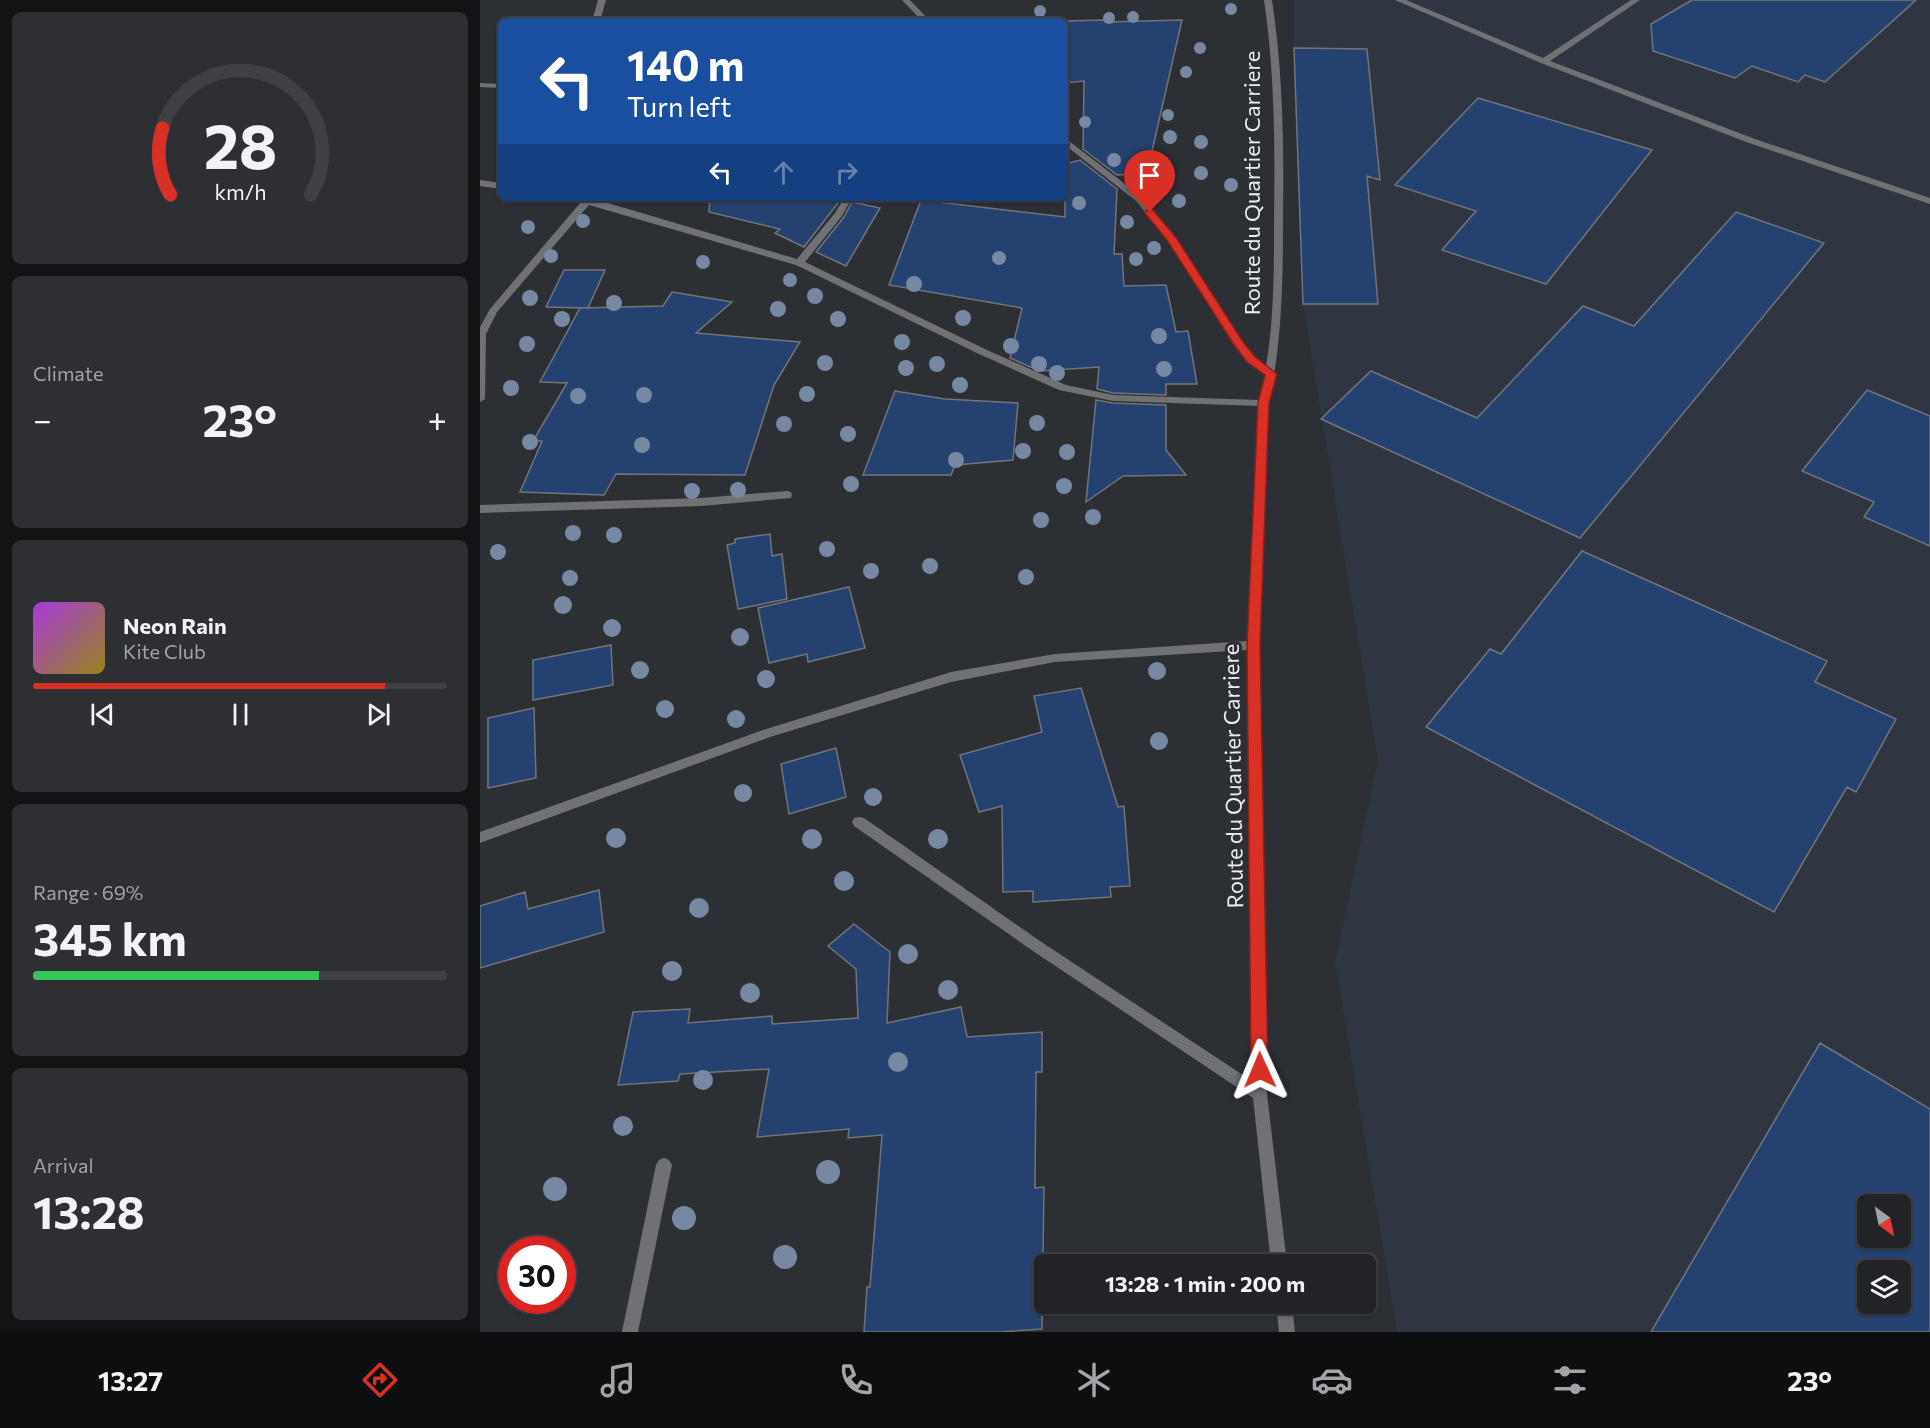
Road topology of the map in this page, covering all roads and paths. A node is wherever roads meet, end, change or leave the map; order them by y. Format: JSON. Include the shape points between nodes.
{"nodes":[{"id":1,"x":602,"y":0,"type":"edge"},
{"id":2,"x":906,"y":0,"type":"edge"},
{"id":3,"x":1268,"y":0,"type":"edge"},
{"id":4,"x":1399,"y":0,"type":"edge"},
{"id":5,"x":1636,"y":0,"type":"edge"},
{"id":6,"x":597,"y":18,"type":"edge"},
{"id":7,"x":923,"y":18,"type":"edge"},
{"id":8,"x":1544,"y":61,"type":"junction"},
{"id":9,"x":480,"y":85,"type":"edge"},
{"id":10,"x":498,"y":86,"type":"edge"},
{"id":11,"x":1068,"y":143,"type":"edge"},
{"id":12,"x":480,"y":183,"type":"edge"},
{"id":13,"x":498,"y":186,"type":"edge"},
{"id":14,"x":587,"y":201,"type":"edge"},
{"id":15,"x":591,"y":201,"type":"edge"},
{"id":16,"x":846,"y":201,"type":"edge"},
{"id":17,"x":1930,"y":201,"type":"edge"},
{"id":18,"x":799,"y":263,"type":"junction"},
{"id":19,"x":1271,"y":374,"type":"junction"},
{"id":20,"x":480,"y":399,"type":"edge"},
{"id":21,"x":1264,"y":403,"type":"junction"},
{"id":22,"x":787,"y":495,"type":"dead end"},
{"id":23,"x":480,"y":509,"type":"edge"},
{"id":24,"x":1253,"y":645,"type":"junction"},
{"id":25,"x":859,"y":822,"type":"dead end"},
{"id":26,"x":480,"y":838,"type":"edge"},
{"id":27,"x":1260,"y":1094,"type":"junction"},
{"id":28,"x":664,"y":1165,"type":"dead end"},
{"id":29,"x":1278,"y":1254,"type":"edge"},
{"id":30,"x":1285,"y":1314,"type":"edge"},
{"id":31,"x":630,"y":1332,"type":"edge"},
{"id":32,"x":1287,"y":1332,"type":"edge"}],
"edges":[{"from":1,"to":6,"type":"street"},
{"from":2,"to":7,"type":"street"},
{"from":3,"to":19,"type":"street","name":"Route du Quartier Carriere","via":[[1274,33],[1279,133],[1278,301]]},
{"from":4,"to":8,"type":"street"},
{"from":5,"to":8,"type":"street"},
{"from":8,"to":17,"type":"street","via":[[1752,141]]},
{"from":9,"to":10,"type":"street"},
{"from":11,"to":19,"type":"street","via":[[1139,199],[1172,239],[1239,344]]},
{"from":12,"to":13,"type":"street"},
{"from":14,"to":20,"type":"street","via":[[493,311],[481,334]]},
{"from":15,"to":18,"type":"street"},
{"from":16,"to":18,"type":"street"},
{"from":18,"to":21,"type":"street","via":[[1063,388],[1113,398]]},
{"from":19,"to":21,"type":"street","name":"Route du Quartier Carriere"},
{"from":21,"to":24,"type":"street","name":"Route du Quartier Carriere"},
{"from":22,"to":23,"type":"street","via":[[701,502]]},
{"from":24,"to":26,"type":"street","via":[[1055,658],[951,677],[767,733]]},
{"from":24,"to":27,"type":"street","name":"Route du Quartier Carriere"},
{"from":25,"to":27,"type":"street"},
{"from":27,"to":29,"type":"street","name":"Route du Quartier Carriere"},
{"from":28,"to":31,"type":"street"},
{"from":30,"to":32,"type":"street"}]}
